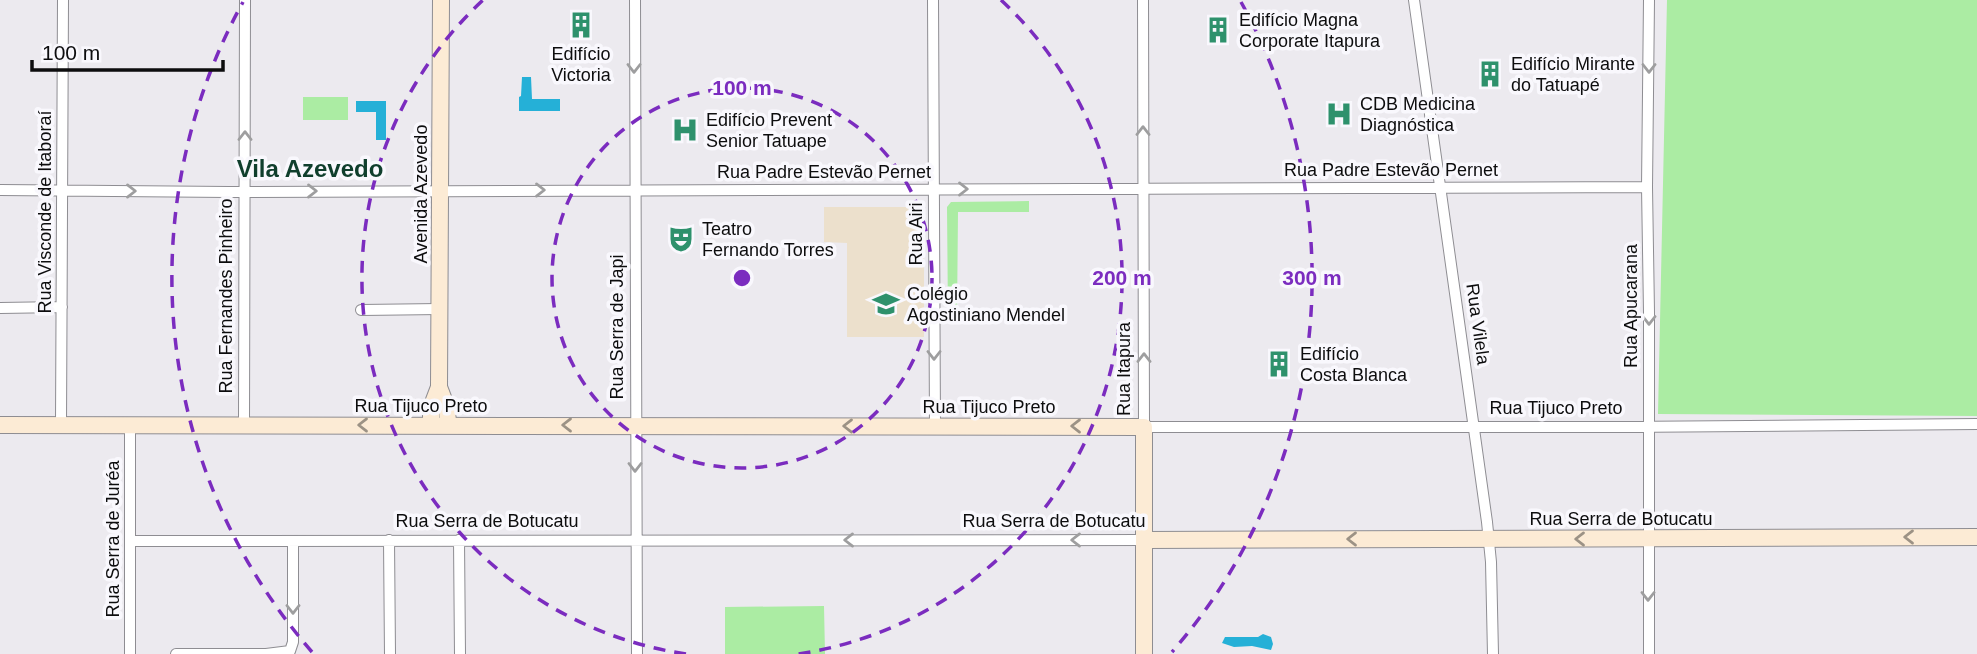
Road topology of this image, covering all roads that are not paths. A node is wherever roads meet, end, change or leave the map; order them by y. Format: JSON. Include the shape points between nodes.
{"nodes":[{"id":1,"x":63,"y":0,"type":"edge"},
{"id":2,"x":245,"y":0,"type":"edge"},
{"id":3,"x":441,"y":0,"type":"edge"},
{"id":4,"x":635,"y":0,"type":"edge"},
{"id":5,"x":933,"y":0,"type":"edge"},
{"id":6,"x":1143,"y":0,"type":"edge"},
{"id":7,"x":1414,"y":0,"type":"edge"},
{"id":8,"x":1649,"y":0,"type":"edge"},
{"id":9,"x":1647,"y":187,"type":"junction"},
{"id":10,"x":1142,"y":188,"type":"junction"},
{"id":11,"x":1441,"y":188,"type":"junction"},
{"id":12,"x":933,"y":189,"type":"junction"},
{"id":13,"x":0,"y":190,"type":"edge"},
{"id":14,"x":634,"y":190,"type":"junction"},
{"id":15,"x":63,"y":191,"type":"junction"},
{"id":16,"x":244,"y":191,"type":"junction"},
{"id":17,"x":440,"y":191,"type":"junction"},
{"id":18,"x":62,"y":307,"type":"junction"},
{"id":19,"x":0,"y":308,"type":"edge"},
{"id":20,"x":440,"y":309,"type":"junction"},
{"id":21,"x":361,"y":310,"type":"dead end"},
{"id":22,"x":244,"y":424,"type":"junction"},
{"id":23,"x":1977,"y":424,"type":"edge"},
{"id":24,"x":0,"y":425,"type":"edge"},
{"id":25,"x":61,"y":425,"type":"junction"},
{"id":26,"x":131,"y":425,"type":"junction"},
{"id":27,"x":440,"y":425,"type":"junction"},
{"id":28,"x":635,"y":425,"type":"junction"},
{"id":29,"x":935,"y":426,"type":"junction"},
{"id":30,"x":1144,"y":427,"type":"junction"},
{"id":31,"x":1474,"y":427,"type":"junction"},
{"id":32,"x":1648,"y":427,"type":"junction"},
{"id":33,"x":1977,"y":537,"type":"edge"},
{"id":34,"x":1489,"y":539,"type":"junction"},
{"id":35,"x":1648,"y":539,"type":"junction"},
{"id":36,"x":389,"y":540,"type":"junction"},
{"id":37,"x":459,"y":540,"type":"junction"},
{"id":38,"x":636,"y":540,"type":"junction"},
{"id":39,"x":1145,"y":540,"type":"junction"},
{"id":40,"x":130,"y":541,"type":"junction"},
{"id":41,"x":293,"y":541,"type":"junction"},
{"id":42,"x":130,"y":654,"type":"edge"},
{"id":43,"x":176,"y":654,"type":"edge"},
{"id":44,"x":390,"y":654,"type":"edge"},
{"id":45,"x":460,"y":654,"type":"edge"},
{"id":46,"x":637,"y":654,"type":"edge"},
{"id":47,"x":1144,"y":654,"type":"edge"},
{"id":48,"x":1493,"y":654,"type":"edge"},
{"id":49,"x":1649,"y":654,"type":"edge"}],
"edges":[{"from":1,"to":15,"type":"street","name":"Rua Visconde de Itaboraí"},
{"from":16,"to":2,"type":"street","name":"Rua Fernandes Pinheiro","one_way":true},
{"from":3,"to":17,"type":"street","name":"Avenida Azevedo"},
{"from":4,"to":14,"type":"street","name":"Rua Serra de Japi","one_way":true},
{"from":5,"to":12,"type":"street","name":"Rua Airi"},
{"from":10,"to":6,"type":"street","name":"Rua Itapura","one_way":true},
{"from":7,"to":11,"type":"street","name":"Rua Vilela"},
{"from":8,"to":9,"type":"street","name":"Rua Apucarana","one_way":true},
{"from":9,"to":11,"type":"street","name":"Rua Padre Estevão Pernet"},
{"from":9,"to":32,"type":"street","name":"Rua Apucarana","one_way":true},
{"from":10,"to":11,"type":"street","name":"Rua Padre Estevão Pernet"},
{"from":12,"to":10,"type":"street","name":"Rua Padre Estevão Pernet","one_way":true},
{"from":30,"to":10,"type":"street","name":"Rua Itapura","one_way":true},
{"from":11,"to":31,"type":"street","name":"Rua Vilela"},
{"from":12,"to":14,"type":"street","name":"Rua Padre Estevão Pernet"},
{"from":12,"to":29,"type":"street","name":"Rua Airi","one_way":true},
{"from":13,"to":15,"type":"street","name":"Rua Padre Estevão Pernet"},
{"from":17,"to":14,"type":"street","name":"Rua Padre Estevão Pernet","one_way":true},
{"from":14,"to":28,"type":"street","name":"Rua Serra de Japi"},
{"from":15,"to":16,"type":"street","name":"Rua Padre Estevão Pernet","one_way":true},
{"from":15,"to":18,"type":"street","name":"Rua Visconde de Itaboraí"},
{"from":16,"to":17,"type":"street","name":"Rua Padre Estevão Pernet","one_way":true},
{"from":16,"to":22,"type":"street","name":"Rua Fernandes Pinheiro"},
{"from":17,"to":20,"type":"street","name":"Avenida Azevedo"},
{"from":18,"to":19,"type":"street"},
{"from":18,"to":25,"type":"street","name":"Rua Visconde de Itaboraí"},
{"from":20,"to":21,"type":"street"},
{"from":20,"to":27,"type":"street","name":"Avenida Azevedo","via":[[439,387],[431,408]]},
{"from":22,"to":26,"type":"street","name":"Rua Tijuco Preto"},
{"from":27,"to":22,"type":"street","name":"Rua Tijuco Preto","one_way":true},
{"from":23,"to":32,"type":"street","name":"Rua Tijuco Preto"},
{"from":24,"to":25,"type":"street","name":"Rua Tijuco Preto"},
{"from":25,"to":26,"type":"street","name":"Rua Tijuco Preto"},
{"from":26,"to":40,"type":"street","name":"Rua Serra de Juréa"},
{"from":28,"to":27,"type":"street","name":"Rua Tijuco Preto","one_way":true},
{"from":29,"to":28,"type":"street","name":"Rua Tijuco Preto","one_way":true},
{"from":28,"to":38,"type":"street","name":"Rua Serra de Japi","one_way":true},
{"from":30,"to":29,"type":"street","name":"Rua Tijuco Preto","one_way":true},
{"from":30,"to":31,"type":"street","name":"Rua Tijuco Preto"},
{"from":30,"to":39,"type":"street","name":"Rua Itapura"},
{"from":31,"to":32,"type":"street","name":"Rua Tijuco Preto"},
{"from":31,"to":34,"type":"street","name":"Rua Vilela"},
{"from":32,"to":35,"type":"street","name":"Rua Apucarana"},
{"from":33,"to":35,"type":"street","name":"Rua Serra de Botucatu","one_way":true},
{"from":35,"to":34,"type":"street","name":"Rua Serra de Botucatu","one_way":true},
{"from":34,"to":39,"type":"street","name":"Rua Serra de Botucatu","one_way":true},
{"from":34,"to":48,"type":"street","name":"Rua Vilela"},
{"from":35,"to":49,"type":"street","name":"Rua Apucarana","one_way":true},
{"from":36,"to":37,"type":"street","name":"Rua Serra de Botucatu"},
{"from":36,"to":41,"type":"street","name":"Rua Serra de Botucatu"},
{"from":36,"to":44,"type":"street"},
{"from":37,"to":38,"type":"street","name":"Rua Serra de Botucatu"},
{"from":37,"to":45,"type":"street"},
{"from":39,"to":38,"type":"street","name":"Rua Serra de Botucatu","one_way":true},
{"from":38,"to":46,"type":"street","name":"Rua Serra de Japi"},
{"from":39,"to":47,"type":"street","name":"Rua Itapura"},
{"from":40,"to":41,"type":"street","name":"Rua Serra de Botucatu"},
{"from":40,"to":42,"type":"street","name":"Rua Serra de Juréa"},
{"from":41,"to":43,"type":"street","one_way":true,"via":[[290,651]]}]}
